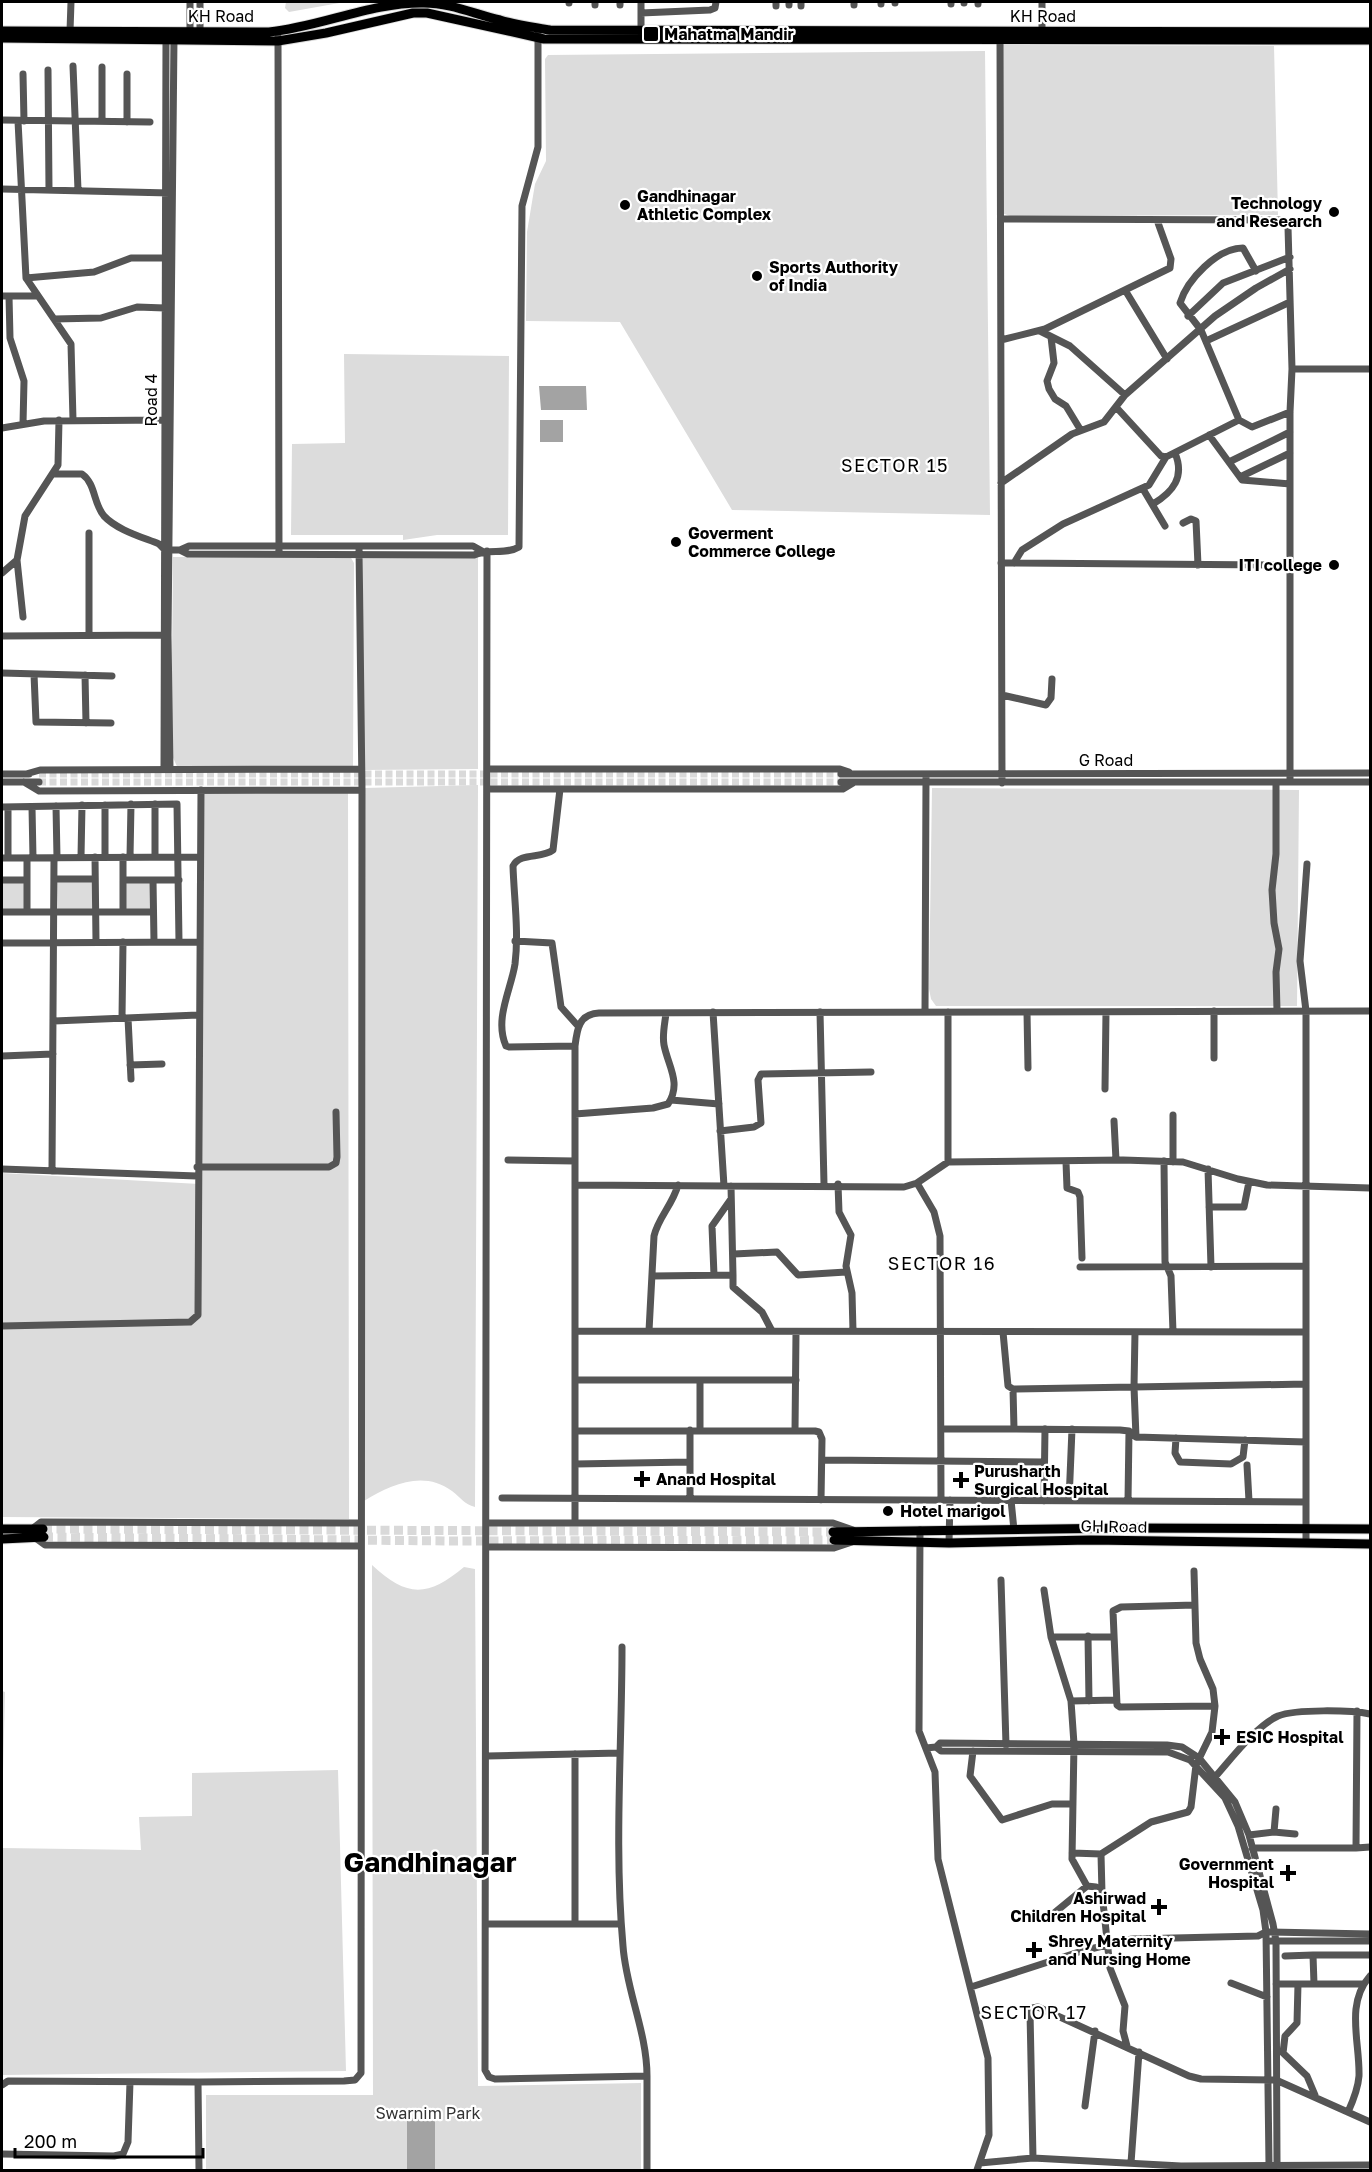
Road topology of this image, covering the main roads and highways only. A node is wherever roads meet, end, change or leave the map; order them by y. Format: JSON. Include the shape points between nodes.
{"nodes":[{"id":1,"x":2,"y":31,"type":"edge"},
{"id":2,"x":1371,"y":32,"type":"edge"},
{"id":3,"x":170,"y":35,"type":"junction"},
{"id":4,"x":641,"y":35,"type":"junction"},
{"id":5,"x":1042,"y":35,"type":"junction"},
{"id":6,"x":278,"y":36,"type":"junction"},
{"id":7,"x":2,"y":38,"type":"edge"},
{"id":8,"x":1371,"y":40,"type":"edge"},
{"id":9,"x":2,"y":1529,"type":"edge"},
{"id":10,"x":1371,"y":1529,"type":"edge"},
{"id":11,"x":33,"y":1533,"type":"junction"},
{"id":12,"x":44,"y":1533,"type":"tunnel mouth"},
{"id":13,"x":833,"y":1536,"type":"tunnel mouth"},
{"id":14,"x":858,"y":1536,"type":"junction"},
{"id":15,"x":2,"y":1539,"type":"edge"},
{"id":16,"x":1371,"y":1544,"type":"edge"}],
"edges":[{"from":1,"to":3,"type":"main road","name":"KH Road"},
{"from":2,"to":5,"type":"main road","name":"KH Road"},
{"from":3,"to":6,"type":"main road","name":"KH Road"},
{"from":3,"to":7,"type":"main road","name":"KH Road"},
{"from":4,"to":5,"type":"main road","name":"KH Road"},
{"from":4,"to":6,"type":"main road","name":"KH Road","via":[[538,39],[413,13],[326,33]]},
{"from":4,"to":6,"type":"main road","name":"KH Road","via":[[538,28],[442,3],[422,2],[399,4]]},
{"from":5,"to":8,"type":"main road","name":"KH Road"},
{"from":9,"to":11,"type":"main road"},
{"from":10,"to":14,"type":"main road","name":"GH Road","via":[[920,1530]]},
{"from":11,"to":12,"type":"main road"},
{"from":11,"to":15,"type":"main road"},
{"from":13,"to":14,"type":"main road"},
{"from":14,"to":16,"type":"main road","name":"GH Road","via":[[949,1543],[1090,1540]]}]}
